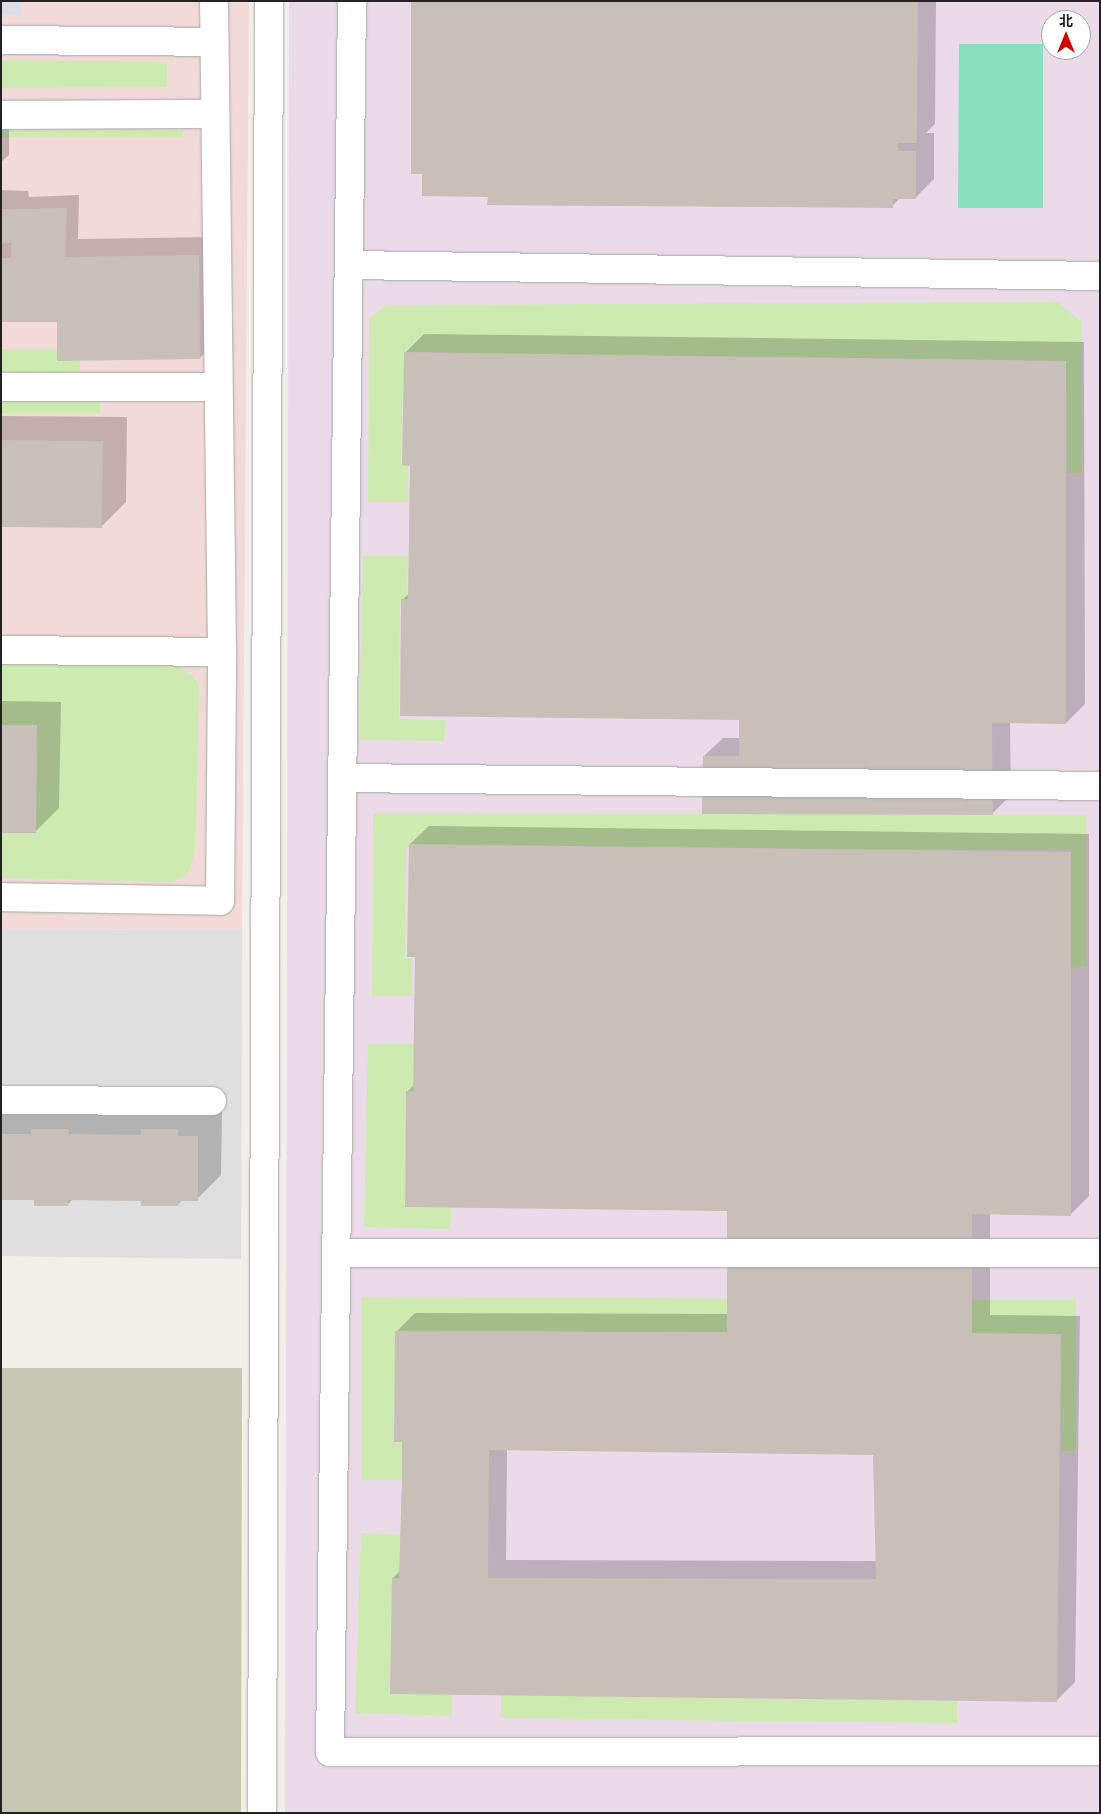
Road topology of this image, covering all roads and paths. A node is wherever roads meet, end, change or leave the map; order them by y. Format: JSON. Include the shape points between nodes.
{"nodes":[{"id":1,"x":214,"y":1,"type":"edge"},
{"id":2,"x":269,"y":1,"type":"edge"},
{"id":3,"x":352,"y":1,"type":"edge"},
{"id":4,"x":1,"y":40,"type":"edge"},
{"id":5,"x":214,"y":42,"type":"junction"},
{"id":6,"x":215,"y":114,"type":"junction"},
{"id":7,"x":1,"y":115,"type":"edge"},
{"id":8,"x":349,"y":265,"type":"junction"},
{"id":9,"x":1100,"y":276,"type":"edge"},
{"id":10,"x":1,"y":387,"type":"edge"},
{"id":11,"x":218,"y":387,"type":"junction"},
{"id":12,"x":1,"y":650,"type":"edge"},
{"id":13,"x":222,"y":652,"type":"junction"},
{"id":14,"x":342,"y":778,"type":"junction"},
{"id":15,"x":1100,"y":786,"type":"edge"},
{"id":16,"x":1,"y":897,"type":"edge"},
{"id":17,"x":1,"y":1100,"type":"edge"},
{"id":18,"x":212,"y":1101,"type":"dead end"},
{"id":19,"x":337,"y":1253,"type":"junction"},
{"id":20,"x":1100,"y":1253,"type":"edge"},
{"id":21,"x":1100,"y":1751,"type":"edge"},
{"id":22,"x":262,"y":1813,"type":"edge"}],
"edges":[{"from":1,"to":5,"type":"street"},
{"from":2,"to":22,"type":"street"},
{"from":3,"to":8,"type":"street"},
{"from":4,"to":5,"type":"street"},
{"from":5,"to":6,"type":"street"},
{"from":6,"to":7,"type":"street"},
{"from":6,"to":11,"type":"street"},
{"from":8,"to":9,"type":"street"},
{"from":8,"to":14,"type":"street"},
{"from":10,"to":11,"type":"street"},
{"from":11,"to":13,"type":"street"},
{"from":12,"to":13,"type":"street"},
{"from":13,"to":16,"type":"street","via":[[220,901]]},
{"from":14,"to":15,"type":"street"},
{"from":14,"to":19,"type":"street"},
{"from":17,"to":18,"type":"street"},
{"from":19,"to":20,"type":"street"},
{"from":19,"to":21,"type":"street","via":[[330,1752]]}]}
